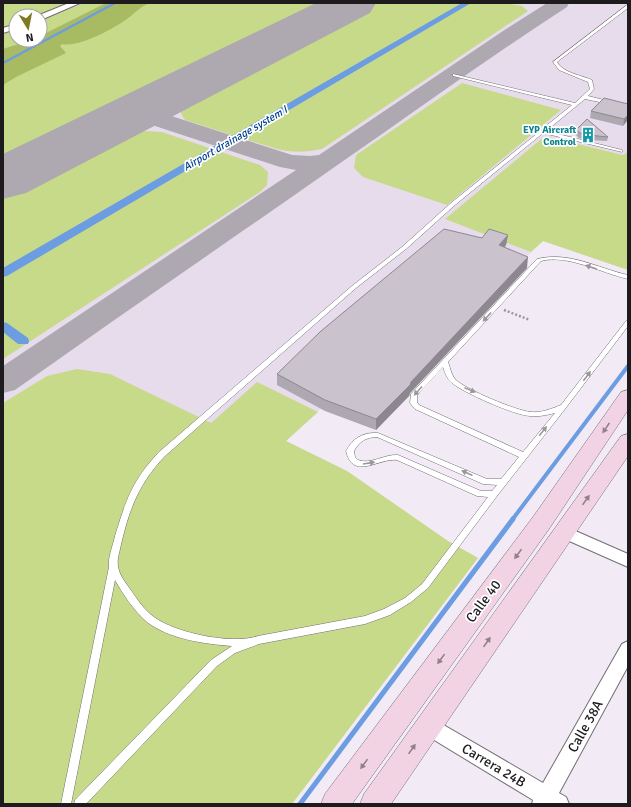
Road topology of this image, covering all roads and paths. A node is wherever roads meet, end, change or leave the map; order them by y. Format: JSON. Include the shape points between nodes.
{"nodes":[{"id":1,"x":76,"y":3,"type":"edge"},
{"id":2,"x":628,"y":6,"type":"edge"},
{"id":3,"x":48,"y":14,"type":"edge"},
{"id":4,"x":454,"y":75,"type":"dead end"},
{"id":5,"x":584,"y":97,"type":"junction"},
{"id":6,"x":575,"y":104,"type":"junction"},
{"id":7,"x":628,"y":107,"type":"edge"},
{"id":8,"x":541,"y":131,"type":"junction"},
{"id":9,"x":620,"y":151,"type":"dead end"},
{"id":10,"x":615,"y":275,"type":"junction"},
{"id":11,"x":628,"y":277,"type":"edge"},
{"id":12,"x":628,"y":282,"type":"edge"},
{"id":13,"x":496,"y":307,"type":"junction"},
{"id":14,"x":530,"y":320,"type":"dead end"},
{"id":15,"x":628,"y":322,"type":"edge"},
{"id":16,"x":445,"y":363,"type":"junction"},
{"id":17,"x":628,"y":396,"type":"edge"},
{"id":18,"x":563,"y":407,"type":"junction"},
{"id":19,"x":628,"y":442,"type":"edge"},
{"id":20,"x":524,"y":456,"type":"junction"},
{"id":21,"x":504,"y":482,"type":"junction"},
{"id":22,"x":494,"y":494,"type":"junction"},
{"id":23,"x":564,"y":532,"type":"junction"},
{"id":24,"x":628,"y":562,"type":"edge"},
{"id":25,"x":113,"y":566,"type":"junction"},
{"id":26,"x":252,"y":643,"type":"junction"},
{"id":27,"x":628,"y":649,"type":"edge"},
{"id":28,"x":428,"y":726,"type":"junction"},
{"id":29,"x":549,"y":802,"type":"edge"},
{"id":30,"x":66,"y":804,"type":"edge"},
{"id":31,"x":79,"y":804,"type":"edge"},
{"id":32,"x":335,"y":804,"type":"edge"},
{"id":33,"x":374,"y":804,"type":"edge"}],
"edges":[{"from":1,"to":3,"type":"street"},
{"from":2,"to":5,"type":"lane","via":[[555,62],[559,69],[590,81],[592,89]]},
{"from":4,"to":6,"type":"lane"},
{"from":5,"to":6,"type":"lane"},
{"from":5,"to":7,"type":"lane"},
{"from":6,"to":8,"type":"lane"},
{"from":8,"to":9,"type":"lane"},
{"from":8,"to":25,"type":"lane","via":[[404,248],[354,287],[148,468],[136,486],[126,510]]},
{"from":10,"to":11,"type":"lane"},
{"from":10,"to":12,"type":"lane"},
{"from":10,"to":13,"type":"lane","one_way":true,"via":[[565,258],[544,258]]},
{"from":13,"to":14,"type":"path"},
{"from":13,"to":16,"type":"lane","one_way":true},
{"from":18,"to":15,"type":"lane","one_way":true},
{"from":16,"to":18,"type":"lane","one_way":true,"via":[[452,379],[461,386],[528,414],[549,412]]},
{"from":16,"to":20,"type":"lane","one_way":true,"via":[[414,394],[413,403]]},
{"from":17,"to":32,"type":"main road","name":"Calle 40","one_way":true,"via":[[541,523]]},
{"from":20,"to":18,"type":"lane","one_way":true},
{"from":23,"to":19,"type":"main road","name":"Calle 40","one_way":true},
{"from":20,"to":21,"type":"lane"},
{"from":21,"to":22,"type":"lane"},
{"from":21,"to":22,"type":"lane","one_way":true,"via":[[486,482],[378,435],[362,437],[350,451],[353,460],[359,464],[368,464],[388,457],[400,458],[480,494]]},
{"from":22,"to":26,"type":"lane","via":[[425,586],[408,600],[387,612],[365,620]]},
{"from":23,"to":24,"type":"street"},
{"from":28,"to":23,"type":"main road","name":"Calle 40","one_way":true},
{"from":25,"to":26,"type":"lane","via":[[117,577],[135,603],[153,622],[194,638]]},
{"from":25,"to":30,"type":"lane"},
{"from":26,"to":31,"type":"lane","via":[[232,650],[214,662]]},
{"from":27,"to":29,"type":"street","name":"Calle 38A"},
{"from":28,"to":29,"type":"street","name":"Carrera 24B"},
{"from":33,"to":28,"type":"main road","name":"Calle 40","one_way":true}]}
